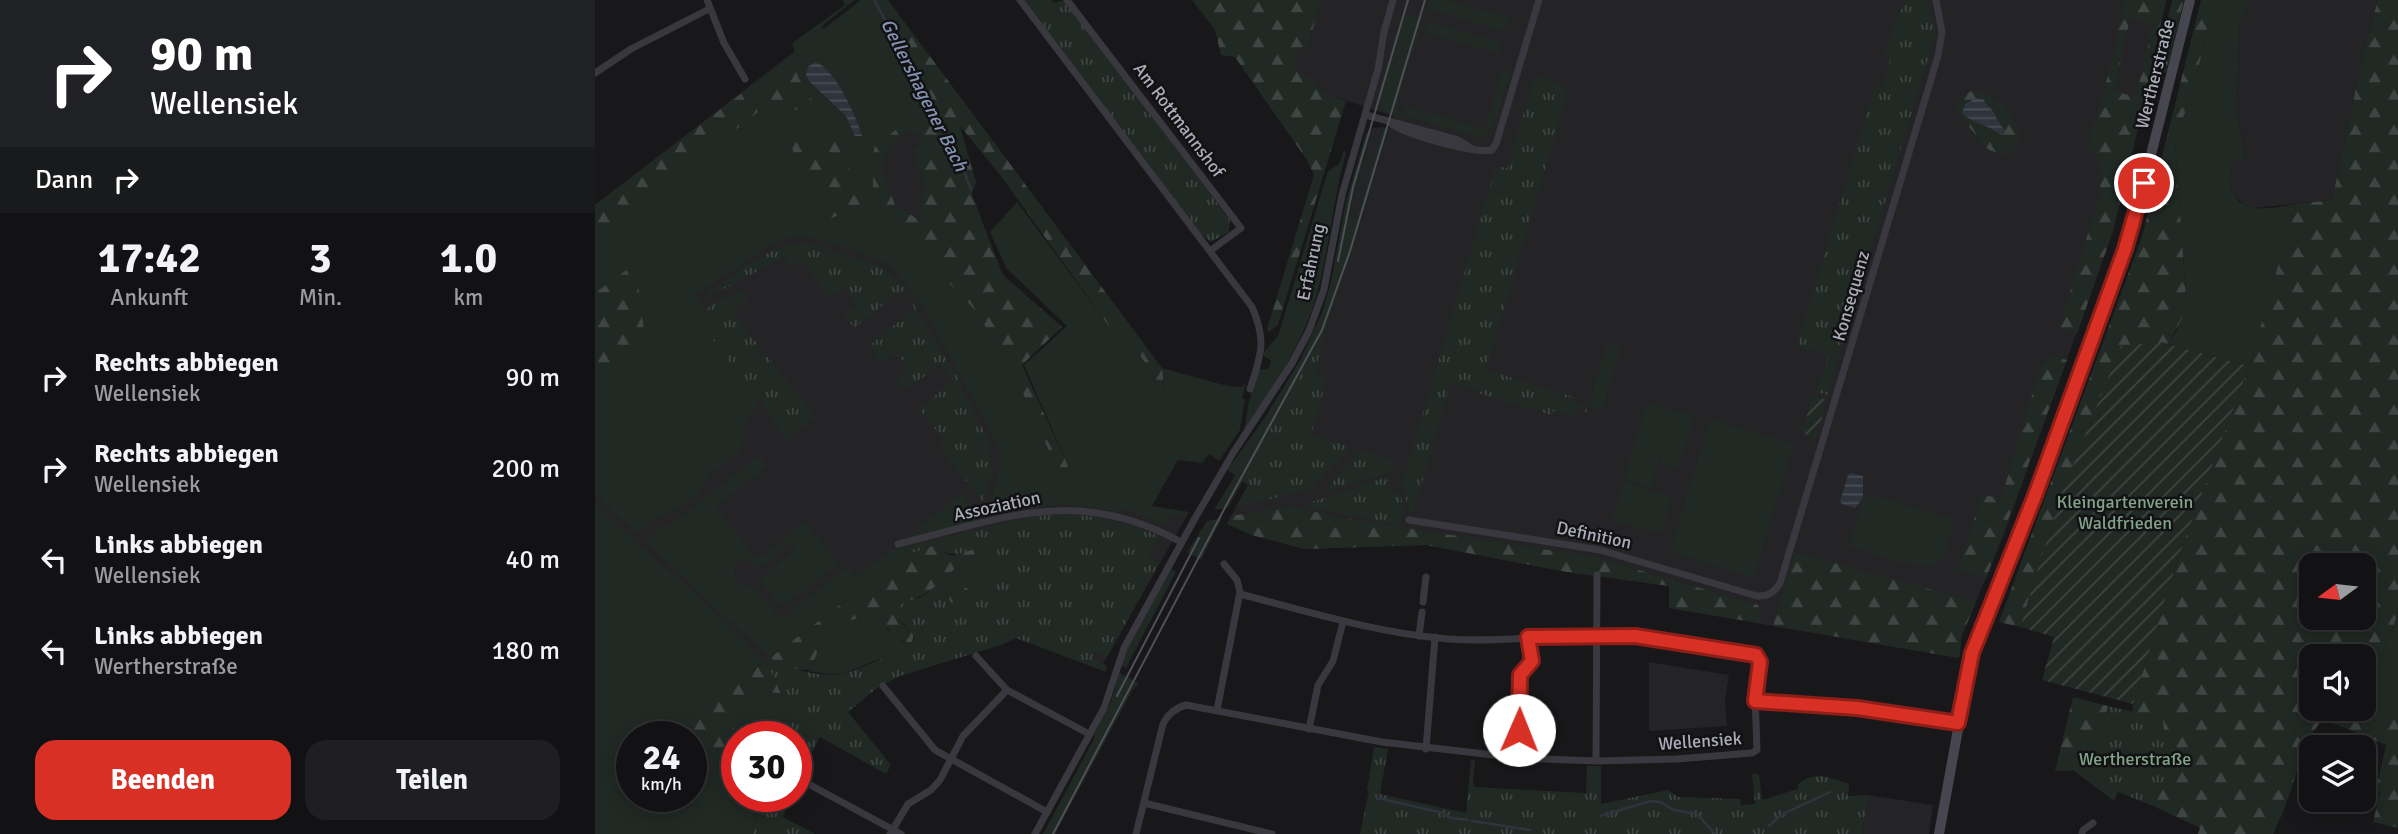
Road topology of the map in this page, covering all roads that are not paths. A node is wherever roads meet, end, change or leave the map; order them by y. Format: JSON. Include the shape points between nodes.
{"nodes":[{"id":1,"x":1020,"y":0,"type":"edge"},
{"id":2,"x":1067,"y":0,"type":"edge"},
{"id":3,"x":1394,"y":0,"type":"edge"},
{"id":4,"x":1539,"y":0,"type":"edge"},
{"id":5,"x":1936,"y":0,"type":"edge"},
{"id":6,"x":2190,"y":0,"type":"edge"},
{"id":7,"x":708,"y":4,"type":"edge"},
{"id":8,"x":595,"y":73,"type":"edge"},
{"id":9,"x":745,"y":79,"type":"dead end"},
{"id":10,"x":1366,"y":115,"type":"junction"},
{"id":11,"x":1210,"y":251,"type":"junction"},
{"id":12,"x":1250,"y":389,"type":"dead end"},
{"id":13,"x":1409,"y":520,"type":"dead end"},
{"id":14,"x":1181,"y":542,"type":"junction"},
{"id":15,"x":898,"y":544,"type":"dead end"},
{"id":16,"x":1224,"y":564,"type":"dead end"},
{"id":17,"x":1597,"y":575,"type":"dead end"},
{"id":18,"x":1426,"y":577,"type":"dead end"},
{"id":19,"x":1240,"y":594,"type":"junction"},
{"id":20,"x":1768,"y":595,"type":"joint"},
{"id":21,"x":1423,"y":602,"type":"dead end"},
{"id":22,"x":1422,"y":612,"type":"dead end"},
{"id":23,"x":1343,"y":622,"type":"junction"},
{"id":24,"x":1597,"y":635,"type":"junction"},
{"id":25,"x":1419,"y":636,"type":"junction"},
{"id":26,"x":1435,"y":637,"type":"junction"},
{"id":27,"x":1528,"y":637,"type":"junction"},
{"id":28,"x":976,"y":656,"type":"dead end"},
{"id":29,"x":883,"y":686,"type":"dead end"},
{"id":30,"x":1007,"y":690,"type":"junction"},
{"id":31,"x":1755,"y":701,"type":"junction"},
{"id":32,"x":1217,"y":710,"type":"junction"},
{"id":33,"x":1958,"y":723,"type":"junction"},
{"id":34,"x":1309,"y":729,"type":"junction"},
{"id":35,"x":1089,"y":734,"type":"junction"},
{"id":36,"x":1426,"y":749,"type":"junction"},
{"id":37,"x":1519,"y":758,"type":"junction"},
{"id":38,"x":949,"y":760,"type":"junction"},
{"id":39,"x":1596,"y":761,"type":"junction"},
{"id":40,"x":812,"y":786,"type":"edge"},
{"id":41,"x":1144,"y":803,"type":"junction"},
{"id":42,"x":1047,"y":812,"type":"junction"},
{"id":43,"x":2093,"y":823,"type":"dead end"},
{"id":44,"x":891,"y":832,"type":"edge"},
{"id":45,"x":901,"y":834,"type":"edge"},
{"id":46,"x":1035,"y":834,"type":"edge"},
{"id":47,"x":1136,"y":834,"type":"edge"},
{"id":48,"x":1272,"y":834,"type":"edge"},
{"id":49,"x":1939,"y":834,"type":"edge"},
{"id":50,"x":2082,"y":834,"type":"edge"}],
"edges":[{"from":1,"to":11,"type":"street"},
{"from":2,"to":11,"type":"street","name":"Am Rottmannshof","via":[[1241,228]]},
{"from":3,"to":10,"type":"street","name":"Erfahrung"},
{"from":4,"to":10,"type":"street","via":[[1496,144],[1489,151]]},
{"from":5,"to":20,"type":"street","name":"Konsequenz","via":[[1942,32],[1938,56],[1780,583]]},
{"from":6,"to":33,"type":"main road","name":"Wertherstraße","via":[[2135,218],[2018,542],[1972,653]]},
{"from":7,"to":8,"type":"street"},
{"from":7,"to":9,"type":"street","via":[[723,43]]},
{"from":10,"to":14,"type":"street","name":"Erfahrung","via":[[1314,318],[1292,363]]},
{"from":11,"to":12,"type":"street","via":[[1259,323],[1262,363]]},
{"from":13,"to":20,"type":"street","name":"Definition","via":[[1600,551],[1757,596]]},
{"from":14,"to":15,"type":"street","name":"Assoziation","via":[[1132,520],[1075,510],[1021,514]]},
{"from":14,"to":35,"type":"street","name":"Erfahrung","via":[[1123,648],[1104,708]]},
{"from":16,"to":19,"type":"street","via":[[1237,580]]},
{"from":17,"to":24,"type":"street"},
{"from":18,"to":21,"type":"street"},
{"from":19,"to":23,"type":"street","name":"Wellensiek"},
{"from":19,"to":32,"type":"street"},
{"from":22,"to":25,"type":"street"},
{"from":23,"to":25,"type":"street","name":"Wellensiek"},
{"from":23,"to":34,"type":"street","via":[[1333,661],[1318,685]]},
{"from":24,"to":27,"type":"street","name":"Wellensiek"},
{"from":24,"to":31,"type":"street","name":"Wellensiek","via":[[1651,638],[1756,655],[1760,662]]},
{"from":24,"to":39,"type":"street"},
{"from":25,"to":26,"type":"street","name":"Wellensiek"},
{"from":26,"to":27,"type":"street","name":"Wellensiek"},
{"from":26,"to":36,"type":"street"},
{"from":27,"to":37,"type":"street","via":[[1532,661],[1520,675]]},
{"from":28,"to":30,"type":"street"},
{"from":29,"to":38,"type":"street","via":[[935,750]]},
{"from":30,"to":35,"type":"street"},
{"from":30,"to":38,"type":"street","via":[[970,727]]},
{"from":31,"to":33,"type":"street","via":[[1857,708]]},
{"from":31,"to":39,"type":"street","name":"Wellensiek","via":[[1755,753]]},
{"from":32,"to":34,"type":"street","name":"Wellensiek"},
{"from":32,"to":41,"type":"street","name":"Wellensiek","via":[[1186,705],[1166,718]]},
{"from":33,"to":49,"type":"main road","name":"Wertherstraße"},
{"from":34,"to":36,"type":"street","name":"Wellensiek"},
{"from":35,"to":42,"type":"street","name":"Erfahrung"},
{"from":36,"to":37,"type":"street","name":"Wellensiek"},
{"from":37,"to":39,"type":"street","name":"Wellensiek"},
{"from":38,"to":42,"type":"street"},
{"from":38,"to":44,"type":"street","via":[[935,786],[908,804]]},
{"from":40,"to":44,"type":"street"},
{"from":41,"to":47,"type":"street"},
{"from":41,"to":48,"type":"street"},
{"from":42,"to":46,"type":"street","name":"Erfahrung"},
{"from":43,"to":50,"type":"street"},
{"from":44,"to":45,"type":"street"}]}
